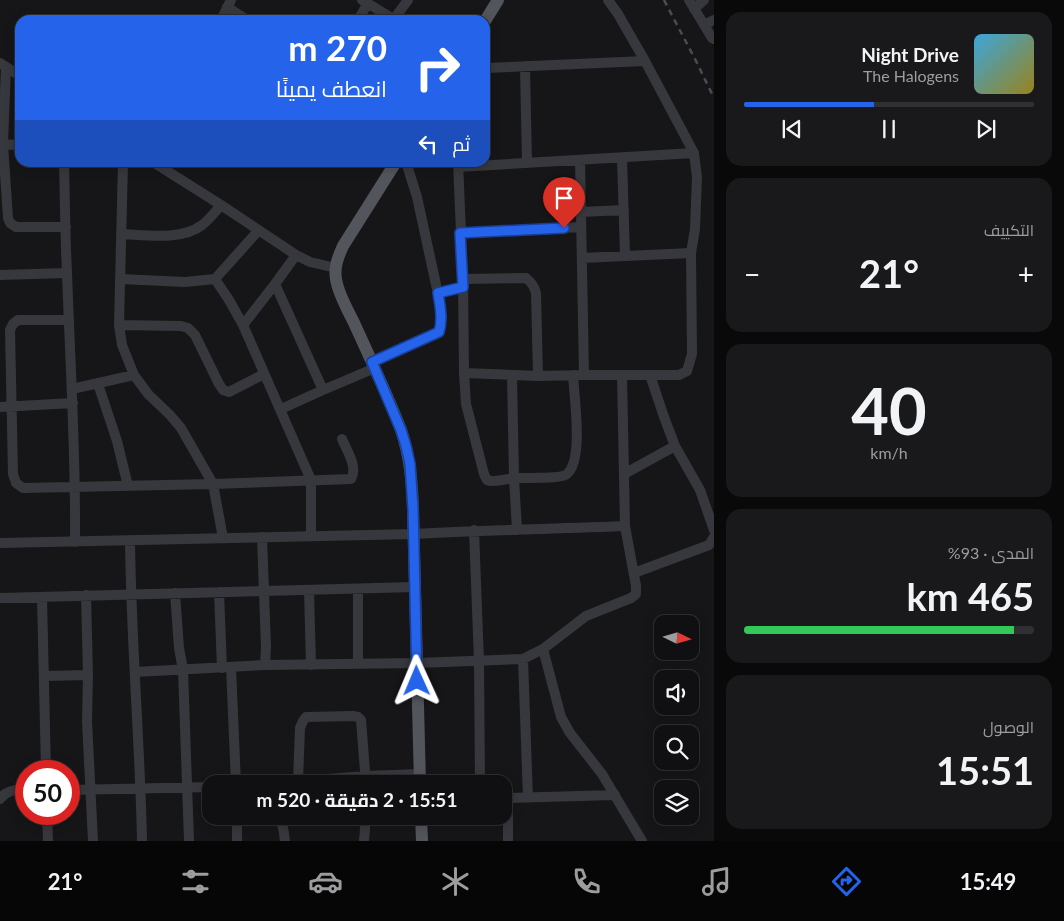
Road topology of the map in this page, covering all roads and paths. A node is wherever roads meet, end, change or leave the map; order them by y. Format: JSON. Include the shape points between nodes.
{"nodes":[{"id":1,"x":408,"y":0,"type":"edge"},
{"id":2,"x":498,"y":0,"type":"edge"},
{"id":3,"x":608,"y":0,"type":"edge"},
{"id":4,"x":704,"y":0,"type":"edge"},
{"id":5,"x":365,"y":2,"type":"edge"},
{"id":6,"x":229,"y":4,"type":"edge"},
{"id":7,"x":691,"y":4,"type":"edge"},
{"id":8,"x":223,"y":15,"type":"edge"},
{"id":9,"x":241,"y":15,"type":"edge"},
{"id":10,"x":360,"y":15,"type":"edge"},
{"id":11,"x":387,"y":15,"type":"edge"},
{"id":12,"x":398,"y":15,"type":"edge"},
{"id":13,"x":489,"y":15,"type":"edge"},
{"id":14,"x":714,"y":20,"type":"edge"},
{"id":15,"x":704,"y":25,"type":"junction"},
{"id":16,"x":714,"y":39,"type":"edge"},
{"id":17,"x":645,"y":60,"type":"junction"},
{"id":18,"x":3,"y":65,"type":"edge"},
{"id":19,"x":525,"y":66,"type":"junction"},
{"id":20,"x":490,"y":68,"type":"edge"},
{"id":21,"x":15,"y":73,"type":"edge"},
{"id":22,"x":3,"y":144,"type":"junction"},
{"id":23,"x":15,"y":145,"type":"edge"},
{"id":24,"x":694,"y":153,"type":"junction"},
{"id":25,"x":622,"y":158,"type":"junction"},
{"id":26,"x":580,"y":160,"type":"junction"},
{"id":27,"x":527,"y":162,"type":"junction"},
{"id":28,"x":490,"y":164,"type":"edge"},
{"id":29,"x":64,"y":167,"type":"edge"},
{"id":30,"x":122,"y":167,"type":"edge"},
{"id":31,"x":161,"y":167,"type":"edge"},
{"id":32,"x":393,"y":167,"type":"edge"},
{"id":33,"x":408,"y":167,"type":"edge"},
{"id":34,"x":458,"y":167,"type":"edge"},
{"id":35,"x":221,"y":205,"type":"junction"},
{"id":36,"x":624,"y":210,"type":"junction"},
{"id":37,"x":581,"y":212,"type":"junction"},
{"id":38,"x":66,"y":227,"type":"junction"},
{"id":39,"x":581,"y":227,"type":"junction"},
{"id":40,"x":258,"y":231,"type":"junction"},
{"id":41,"x":460,"y":233,"type":"junction"},
{"id":42,"x":121,"y":234,"type":"junction"},
{"id":43,"x":692,"y":253,"type":"junction"},
{"id":44,"x":296,"y":255,"type":"junction"},
{"id":45,"x":625,"y":256,"type":"junction"},
{"id":46,"x":582,"y":258,"type":"junction"},
{"id":47,"x":336,"y":268,"type":"junction"},
{"id":48,"x":66,"y":273,"type":"junction"},
{"id":49,"x":0,"y":275,"type":"edge"},
{"id":50,"x":120,"y":279,"type":"junction"},
{"id":51,"x":215,"y":279,"type":"junction"},
{"id":52,"x":463,"y":283,"type":"junction"},
{"id":53,"x":275,"y":284,"type":"junction"},
{"id":54,"x":438,"y":293,"type":"junction"},
{"id":55,"x":70,"y":320,"type":"junction"},
{"id":56,"x":119,"y":325,"type":"junction"},
{"id":57,"x":243,"y":325,"type":"junction"},
{"id":58,"x":373,"y":365,"type":"junction"},
{"id":59,"x":464,"y":373,"type":"junction"},
{"id":60,"x":264,"y":374,"type":"junction"},
{"id":61,"x":584,"y":374,"type":"junction"},
{"id":62,"x":134,"y":375,"type":"junction"},
{"id":63,"x":573,"y":375,"type":"junction"},
{"id":64,"x":622,"y":375,"type":"junction"},
{"id":65,"x":650,"y":375,"type":"junction"},
{"id":66,"x":512,"y":376,"type":"junction"},
{"id":67,"x":538,"y":376,"type":"junction"},
{"id":68,"x":98,"y":384,"type":"junction"},
{"id":69,"x":72,"y":389,"type":"junction"},
{"id":70,"x":323,"y":390,"type":"junction"},
{"id":71,"x":72,"y":403,"type":"junction"},
{"id":72,"x":12,"y":406,"type":"junction"},
{"id":73,"x":0,"y":407,"type":"edge"},
{"id":74,"x":280,"y":409,"type":"junction"},
{"id":75,"x":342,"y":439,"type":"dead end"},
{"id":76,"x":675,"y":446,"type":"junction"},
{"id":77,"x":624,"y":474,"type":"junction"},
{"id":78,"x":514,"y":478,"type":"junction"},
{"id":79,"x":312,"y":480,"type":"junction"},
{"id":80,"x":213,"y":484,"type":"junction"},
{"id":81,"x":128,"y":486,"type":"junction"},
{"id":82,"x":75,"y":487,"type":"junction"},
{"id":83,"x":625,"y":526,"type":"junction"},
{"id":84,"x":474,"y":530,"type":"junction"},
{"id":85,"x":517,"y":530,"type":"junction"},
{"id":86,"x":714,"y":530,"type":"edge"},
{"id":87,"x":414,"y":534,"type":"junction"},
{"id":88,"x":311,"y":536,"type":"junction"},
{"id":89,"x":714,"y":537,"type":"edge"},
{"id":90,"x":223,"y":538,"type":"junction"},
{"id":91,"x":262,"y":538,"type":"junction"},
{"id":92,"x":130,"y":540,"type":"junction"},
{"id":93,"x":75,"y":542,"type":"junction"},
{"id":94,"x":0,"y":543,"type":"edge"},
{"id":95,"x":634,"y":573,"type":"junction"},
{"id":96,"x":415,"y":588,"type":"junction"},
{"id":97,"x":358,"y":589,"type":"junction"},
{"id":98,"x":309,"y":590,"type":"junction"},
{"id":99,"x":264,"y":591,"type":"junction"},
{"id":100,"x":219,"y":592,"type":"junction"},
{"id":101,"x":176,"y":593,"type":"junction"},
{"id":102,"x":130,"y":594,"type":"junction"},
{"id":103,"x":86,"y":595,"type":"junction"},
{"id":104,"x":42,"y":597,"type":"junction"},
{"id":105,"x":0,"y":598,"type":"edge"},
{"id":106,"x":543,"y":650,"type":"junction"},
{"id":107,"x":522,"y":659,"type":"junction"},
{"id":108,"x":479,"y":661,"type":"junction"},
{"id":109,"x":417,"y":663,"type":"junction"},
{"id":110,"x":311,"y":664,"type":"junction"},
{"id":111,"x":358,"y":664,"type":"junction"},
{"id":112,"x":265,"y":665,"type":"junction"},
{"id":113,"x":226,"y":667,"type":"junction"},
{"id":114,"x":183,"y":670,"type":"junction"},
{"id":115,"x":135,"y":672,"type":"junction"},
{"id":116,"x":88,"y":675,"type":"junction"},
{"id":117,"x":44,"y":676,"type":"junction"},
{"id":118,"x":46,"y":760,"type":"edge"},
{"id":119,"x":235,"y":775,"type":"edge"},
{"id":120,"x":298,"y":775,"type":"edge"},
{"id":121,"x":366,"y":775,"type":"edge"},
{"id":122,"x":420,"y":775,"type":"edge"},
{"id":123,"x":480,"y":775,"type":"edge"},
{"id":124,"x":202,"y":787,"type":"edge"},
{"id":125,"x":187,"y":788,"type":"junction"},
{"id":126,"x":141,"y":789,"type":"junction"},
{"id":127,"x":15,"y":790,"type":"edge"},
{"id":128,"x":80,"y":790,"type":"edge"},
{"id":129,"x":90,"y":790,"type":"junction"},
{"id":130,"x":615,"y":795,"type":"junction"},
{"id":131,"x":512,"y":798,"type":"edge"},
{"id":132,"x":528,"y":798,"type":"junction"},
{"id":133,"x":0,"y":799,"type":"edge"},
{"id":134,"x":47,"y":825,"type":"edge"},
{"id":135,"x":237,"y":825,"type":"edge"},
{"id":136,"x":282,"y":825,"type":"edge"},
{"id":137,"x":365,"y":825,"type":"edge"},
{"id":138,"x":421,"y":825,"type":"edge"},
{"id":139,"x":507,"y":825,"type":"edge"},
{"id":140,"x":48,"y":841,"type":"edge"},
{"id":141,"x":93,"y":841,"type":"edge"},
{"id":142,"x":142,"y":841,"type":"edge"},
{"id":143,"x":189,"y":841,"type":"edge"},
{"id":144,"x":237,"y":841,"type":"edge"},
{"id":145,"x":285,"y":841,"type":"edge"},
{"id":146,"x":364,"y":841,"type":"edge"},
{"id":147,"x":422,"y":841,"type":"edge"},
{"id":148,"x":508,"y":841,"type":"edge"},
{"id":149,"x":642,"y":841,"type":"edge"}],
"edges":[{"from":1,"to":12,"type":"street"},
{"from":2,"to":13,"type":"main road"},
{"from":3,"to":17,"type":"street"},
{"from":4,"to":7,"type":"street"},
{"from":5,"to":10,"type":"street"},
{"from":5,"to":11,"type":"street"},
{"from":6,"to":8,"type":"street"},
{"from":6,"to":9,"type":"street"},
{"from":7,"to":15,"type":"street"},
{"from":14,"to":15,"type":"street"},
{"from":15,"to":16,"type":"street"},
{"from":17,"to":19,"type":"street"},
{"from":17,"to":24,"type":"street"},
{"from":18,"to":21,"type":"street"},
{"from":18,"to":22,"type":"street"},
{"from":19,"to":20,"type":"street"},
{"from":19,"to":27,"type":"street"},
{"from":22,"to":23,"type":"street"},
{"from":22,"to":38,"type":"street","via":[[10,223],[16,227]]},
{"from":24,"to":25,"type":"street"},
{"from":24,"to":43,"type":"street","via":[[697,177]]},
{"from":25,"to":26,"type":"street"},
{"from":25,"to":36,"type":"street"},
{"from":26,"to":27,"type":"street"},
{"from":26,"to":37,"type":"street"},
{"from":27,"to":28,"type":"street"},
{"from":29,"to":38,"type":"street"},
{"from":30,"to":42,"type":"street"},
{"from":31,"to":35,"type":"street"},
{"from":32,"to":47,"type":"main road","via":[[343,246]]},
{"from":33,"to":54,"type":"street"},
{"from":34,"to":41,"type":"street"},
{"from":35,"to":40,"type":"street"},
{"from":35,"to":42,"type":"street","via":[[202,226],[186,234]]},
{"from":36,"to":37,"type":"street"},
{"from":36,"to":45,"type":"street"},
{"from":37,"to":39,"type":"street"},
{"from":38,"to":48,"type":"street"},
{"from":39,"to":41,"type":"street"},
{"from":39,"to":46,"type":"street"},
{"from":40,"to":44,"type":"street"},
{"from":40,"to":51,"type":"street"},
{"from":41,"to":52,"type":"street"},
{"from":42,"to":50,"type":"street"},
{"from":43,"to":45,"type":"street"},
{"from":43,"to":65,"type":"street","via":[[693,326],[689,365],[679,375]]},
{"from":44,"to":47,"type":"street"},
{"from":44,"to":53,"type":"street"},
{"from":45,"to":46,"type":"street"},
{"from":46,"to":61,"type":"street"},
{"from":47,"to":58,"type":"main road","via":[[337,286]]},
{"from":48,"to":49,"type":"street"},
{"from":48,"to":55,"type":"street"},
{"from":50,"to":51,"type":"street","via":[[185,282]]},
{"from":50,"to":56,"type":"street"},
{"from":51,"to":57,"type":"street"},
{"from":52,"to":54,"type":"street"},
{"from":52,"to":59,"type":"street"},
{"from":52,"to":67,"type":"street","via":[[526,278],[532,283],[536,293]]},
{"from":53,"to":57,"type":"street"},
{"from":53,"to":70,"type":"street"},
{"from":54,"to":58,"type":"street","via":[[439,332]]},
{"from":55,"to":69,"type":"street"},
{"from":55,"to":72,"type":"street","via":[[18,320],[13,324],[10,330]]},
{"from":56,"to":60,"type":"street","via":[[188,328],[195,335],[223,390],[229,392]]},
{"from":56,"to":62,"type":"street","via":[[122,345]]},
{"from":57,"to":60,"type":"street"},
{"from":58,"to":70,"type":"street"},
{"from":58,"to":87,"type":"main road","via":[[406,446]]},
{"from":59,"to":66,"type":"street"},
{"from":59,"to":78,"type":"street","via":[[466,404],[484,474],[491,482]]},
{"from":60,"to":74,"type":"street"},
{"from":61,"to":63,"type":"street"},
{"from":61,"to":64,"type":"street"},
{"from":62,"to":68,"type":"street"},
{"from":62,"to":80,"type":"street","via":[[181,428]]},
{"from":63,"to":67,"type":"street"},
{"from":63,"to":78,"type":"street","via":[[577,434],[575,463],[566,475]]},
{"from":64,"to":65,"type":"street"},
{"from":64,"to":77,"type":"street"},
{"from":65,"to":76,"type":"street"},
{"from":66,"to":67,"type":"street"},
{"from":66,"to":78,"type":"street"},
{"from":68,"to":69,"type":"street"},
{"from":68,"to":81,"type":"street"},
{"from":69,"to":71,"type":"street"},
{"from":70,"to":74,"type":"street"},
{"from":71,"to":72,"type":"street"},
{"from":71,"to":82,"type":"street"},
{"from":72,"to":73,"type":"street"},
{"from":72,"to":82,"type":"street","via":[[13,474],[16,483],[23,488]]},
{"from":74,"to":79,"type":"street"},
{"from":75,"to":79,"type":"street","via":[[354,468],[351,479]]},
{"from":76,"to":77,"type":"street"},
{"from":76,"to":86,"type":"street","via":[[700,490]]},
{"from":77,"to":83,"type":"street"},
{"from":78,"to":85,"type":"street"},
{"from":79,"to":80,"type":"street"},
{"from":79,"to":88,"type":"street"},
{"from":80,"to":81,"type":"street"},
{"from":80,"to":90,"type":"street"},
{"from":81,"to":82,"type":"street"},
{"from":82,"to":93,"type":"street"},
{"from":83,"to":85,"type":"street"},
{"from":83,"to":95,"type":"street"},
{"from":84,"to":85,"type":"street"},
{"from":84,"to":87,"type":"street"},
{"from":84,"to":108,"type":"street"},
{"from":87,"to":88,"type":"street"},
{"from":87,"to":96,"type":"main road"},
{"from":88,"to":91,"type":"street"},
{"from":89,"to":95,"type":"street","via":[[709,545]]},
{"from":90,"to":91,"type":"street"},
{"from":90,"to":92,"type":"street"},
{"from":91,"to":99,"type":"street"},
{"from":92,"to":93,"type":"street"},
{"from":92,"to":102,"type":"street"},
{"from":93,"to":94,"type":"street"},
{"from":95,"to":106,"type":"street","via":[[636,594],[586,616]]},
{"from":96,"to":97,"type":"street"},
{"from":96,"to":109,"type":"main road"},
{"from":97,"to":98,"type":"street"},
{"from":97,"to":111,"type":"street"},
{"from":98,"to":99,"type":"street"},
{"from":98,"to":110,"type":"street"},
{"from":99,"to":100,"type":"street"},
{"from":99,"to":112,"type":"street"},
{"from":100,"to":101,"type":"street"},
{"from":100,"to":113,"type":"street"},
{"from":101,"to":102,"type":"street"},
{"from":101,"to":114,"type":"street"},
{"from":102,"to":103,"type":"street"},
{"from":102,"to":115,"type":"street"},
{"from":103,"to":104,"type":"street"},
{"from":103,"to":116,"type":"street"},
{"from":104,"to":105,"type":"street"},
{"from":104,"to":117,"type":"street"},
{"from":106,"to":107,"type":"street"},
{"from":106,"to":130,"type":"street","via":[[561,717]]},
{"from":107,"to":108,"type":"street"},
{"from":107,"to":132,"type":"street"},
{"from":108,"to":109,"type":"street"},
{"from":108,"to":123,"type":"street"},
{"from":109,"to":111,"type":"street"},
{"from":109,"to":122,"type":"main road"},
{"from":110,"to":111,"type":"street"},
{"from":110,"to":112,"type":"street"},
{"from":112,"to":113,"type":"street"},
{"from":113,"to":114,"type":"street"},
{"from":113,"to":119,"type":"street"},
{"from":114,"to":115,"type":"street"},
{"from":114,"to":125,"type":"street"},
{"from":115,"to":126,"type":"street"},
{"from":116,"to":117,"type":"street"},
{"from":116,"to":129,"type":"street"},
{"from":117,"to":118,"type":"street"},
{"from":120,"to":121,"type":"street","via":[[300,728],[306,717],[354,716],[361,720]]},
{"from":124,"to":125,"type":"street"},
{"from":125,"to":126,"type":"street"},
{"from":125,"to":143,"type":"street"},
{"from":126,"to":129,"type":"street"},
{"from":126,"to":142,"type":"street"},
{"from":127,"to":133,"type":"street","via":[[3,794]]},
{"from":128,"to":129,"type":"street"},
{"from":129,"to":141,"type":"street"},
{"from":130,"to":132,"type":"street"},
{"from":130,"to":149,"type":"street"},
{"from":131,"to":132,"type":"street"},
{"from":134,"to":140,"type":"street"},
{"from":135,"to":144,"type":"street"},
{"from":136,"to":145,"type":"street"},
{"from":137,"to":146,"type":"street"},
{"from":138,"to":147,"type":"main road"},
{"from":139,"to":148,"type":"street"}]}
